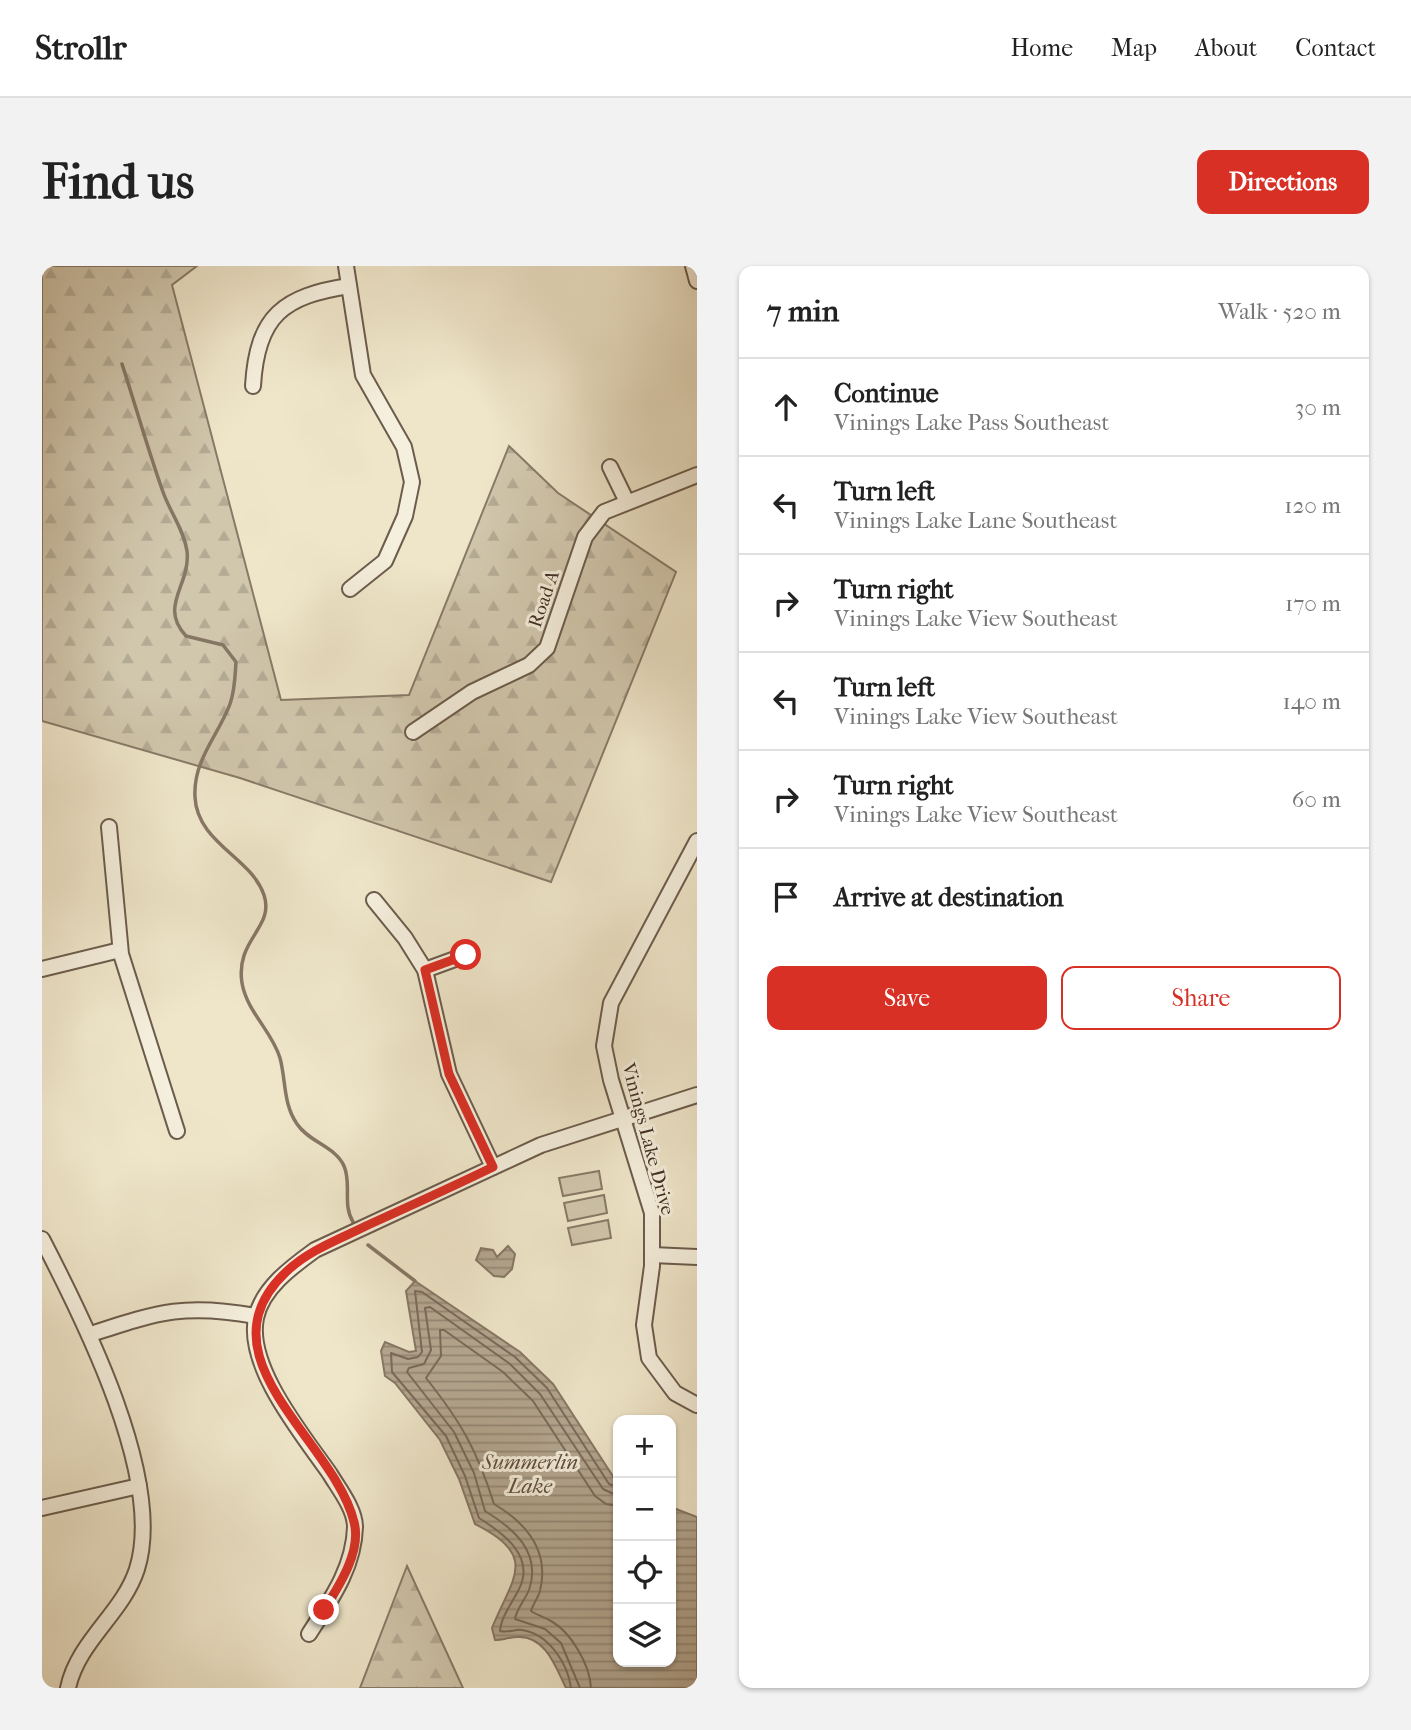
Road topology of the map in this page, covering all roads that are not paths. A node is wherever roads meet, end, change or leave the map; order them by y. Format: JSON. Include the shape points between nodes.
{"nodes":[{"id":1,"x":346,"y":266,"type":"edge"},
{"id":2,"x":694,"y":266,"type":"edge"},
{"id":3,"x":697,"y":281,"type":"edge"},
{"id":4,"x":349,"y":286,"type":"junction"},
{"id":5,"x":253,"y":386,"type":"dead end"},
{"id":6,"x":610,"y":467,"type":"dead end"},
{"id":7,"x":697,"y":475,"type":"edge"},
{"id":8,"x":627,"y":502,"type":"junction"},
{"id":9,"x":350,"y":589,"type":"dead end"},
{"id":10,"x":414,"y":732,"type":"dead end"},
{"id":11,"x":109,"y":827,"type":"dead end"},
{"id":12,"x":697,"y":841,"type":"edge"},
{"id":13,"x":374,"y":900,"type":"dead end"},
{"id":14,"x":120,"y":950,"type":"junction"},
{"id":15,"x":466,"y":955,"type":"dead end"},
{"id":16,"x":42,"y":969,"type":"edge"},
{"id":17,"x":425,"y":970,"type":"junction"},
{"id":18,"x":697,"y":1095,"type":"edge"},
{"id":19,"x":623,"y":1119,"type":"junction"},
{"id":20,"x":177,"y":1130,"type":"dead end"},
{"id":21,"x":493,"y":1167,"type":"junction"},
{"id":22,"x":42,"y":1239,"type":"edge"},
{"id":23,"x":652,"y":1255,"type":"junction"},
{"id":24,"x":697,"y":1257,"type":"edge"},
{"id":25,"x":256,"y":1316,"type":"junction"},
{"id":26,"x":91,"y":1334,"type":"junction"},
{"id":27,"x":697,"y":1405,"type":"edge"},
{"id":28,"x":139,"y":1486,"type":"junction"},
{"id":29,"x":42,"y":1508,"type":"edge"},
{"id":30,"x":309,"y":1634,"type":"dead end"},
{"id":31,"x":68,"y":1688,"type":"edge"}],
"edges":[{"from":1,"to":4,"type":"street"},
{"from":2,"to":3,"type":"street"},
{"from":4,"to":5,"type":"street","via":[[304,295],[277,312],[266,329]]},
{"from":4,"to":9,"type":"street","via":[[363,375],[404,447],[412,482],[405,516],[386,561]]},
{"from":6,"to":8,"type":"street"},
{"from":7,"to":8,"type":"street","name":"Road A"},
{"from":8,"to":10,"type":"street","name":"Road A","via":[[604,512],[585,537],[547,648],[529,665],[472,692]]},
{"from":11,"to":14,"type":"street"},
{"from":12,"to":19,"type":"street","name":"Vinings Lake Drive","via":[[611,1003],[604,1046]]},
{"from":13,"to":17,"type":"street"},
{"from":14,"to":16,"type":"street"},
{"from":14,"to":20,"type":"street"},
{"from":15,"to":17,"type":"street"},
{"from":17,"to":21,"type":"street","via":[[449,1074]]},
{"from":18,"to":19,"type":"street"},
{"from":19,"to":21,"type":"street","via":[[541,1145]]},
{"from":19,"to":23,"type":"street","name":"Vinings Lake Drive","via":[[652,1213]]},
{"from":21,"to":25,"type":"street","via":[[315,1250],[285,1272]]},
{"from":22,"to":26,"type":"street"},
{"from":23,"to":24,"type":"street"},
{"from":23,"to":27,"type":"street","name":"Vinings Lake Drive","via":[[644,1325],[649,1358],[675,1393]]},
{"from":25,"to":26,"type":"street","via":[[183,1308]]},
{"from":25,"to":30,"type":"street","via":[[266,1380],[344,1496],[355,1524],[344,1576]]},
{"from":26,"to":28,"type":"street"},
{"from":28,"to":29,"type":"street"},
{"from":28,"to":31,"type":"street","via":[[145,1520],[136,1572],[81,1654]]}]}
